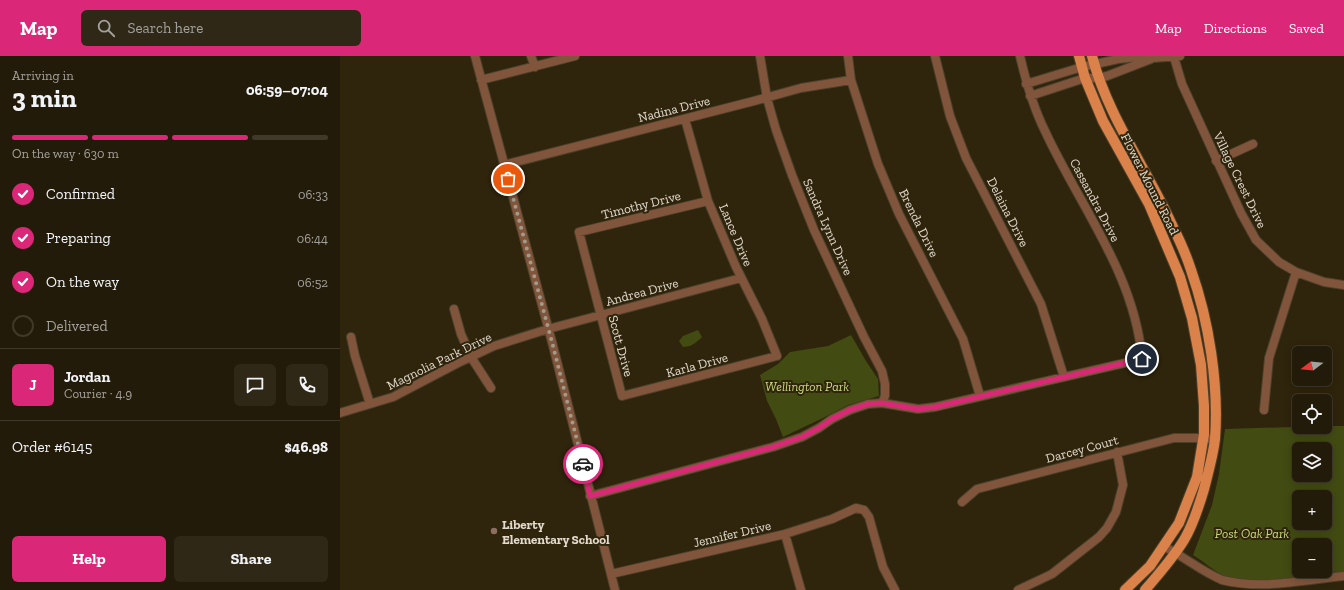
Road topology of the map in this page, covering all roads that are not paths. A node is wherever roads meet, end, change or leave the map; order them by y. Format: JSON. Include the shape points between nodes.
{"nodes":[{"id":1,"x":475,"y":56,"type":"edge"},
{"id":2,"x":532,"y":56,"type":"edge"},
{"id":3,"x":575,"y":56,"type":"edge"},
{"id":4,"x":760,"y":56,"type":"edge"},
{"id":5,"x":848,"y":56,"type":"edge"},
{"id":6,"x":935,"y":56,"type":"edge"},
{"id":7,"x":1020,"y":56,"type":"edge"},
{"id":8,"x":1079,"y":56,"type":"edge"},
{"id":9,"x":1177,"y":57,"type":"edge"},
{"id":10,"x":1153,"y":58,"type":"junction"},
{"id":11,"x":1094,"y":60,"type":"edge"},
{"id":12,"x":534,"y":66,"type":"junction"},
{"id":13,"x":1082,"y":67,"type":"junction"},
{"id":14,"x":1085,"y":78,"type":"junction"},
{"id":15,"x":1098,"y":78,"type":"junction"},
{"id":16,"x":481,"y":80,"type":"junction"},
{"id":17,"x":851,"y":80,"type":"junction"},
{"id":18,"x":1026,"y":84,"type":"junction"},
{"id":19,"x":1030,"y":96,"type":"junction"},
{"id":20,"x":767,"y":98,"type":"junction"},
{"id":21,"x":685,"y":119,"type":"junction"},
{"id":22,"x":1253,"y":144,"type":"dead end"},
{"id":23,"x":1216,"y":161,"type":"junction"},
{"id":24,"x":504,"y":165,"type":"junction"},
{"id":25,"x":708,"y":201,"type":"junction"},
{"id":26,"x":579,"y":232,"type":"joint"},
{"id":27,"x":1296,"y":272,"type":"junction"},
{"id":28,"x":741,"y":278,"type":"junction"},
{"id":29,"x":1344,"y":285,"type":"edge"},
{"id":30,"x":454,"y":309,"type":"dead end"},
{"id":31,"x":601,"y":315,"type":"junction"},
{"id":32,"x":548,"y":329,"type":"junction"},
{"id":33,"x":351,"y":336,"type":"dead end"},
{"id":34,"x":777,"y":356,"type":"joint"},
{"id":35,"x":471,"y":357,"type":"junction"},
{"id":36,"x":1064,"y":377,"type":"junction"},
{"id":37,"x":491,"y":388,"type":"dead end"},
{"id":38,"x":622,"y":396,"type":"joint"},
{"id":39,"x":980,"y":396,"type":"junction"},
{"id":40,"x":882,"y":403,"type":"junction"},
{"id":41,"x":370,"y":404,"type":"junction"},
{"id":42,"x":1264,"y":410,"type":"dead end"},
{"id":43,"x":340,"y":413,"type":"edge"},
{"id":44,"x":1204,"y":438,"type":"junction"},
{"id":45,"x":1215,"y":439,"type":"junction"},
{"id":46,"x":1117,"y":452,"type":"junction"},
{"id":47,"x":590,"y":496,"type":"junction"},
{"id":48,"x":962,"y":502,"type":"dead end"},
{"id":49,"x":785,"y":534,"type":"junction"},
{"id":50,"x":1163,"y":546,"type":"junction"},
{"id":51,"x":1175,"y":552,"type":"junction"},
{"id":52,"x":611,"y":574,"type":"junction"},
{"id":53,"x":1344,"y":576,"type":"edge"},
{"id":54,"x":615,"y":590,"type":"edge"},
{"id":55,"x":801,"y":590,"type":"edge"},
{"id":56,"x":895,"y":590,"type":"edge"},
{"id":57,"x":1018,"y":590,"type":"edge"},
{"id":58,"x":1125,"y":590,"type":"edge"},
{"id":59,"x":1145,"y":590,"type":"edge"}],
"edges":[{"from":1,"to":16,"type":"street"},
{"from":2,"to":12,"type":"street"},
{"from":3,"to":12,"type":"street"},
{"from":4,"to":20,"type":"street","name":"Sandra Lynn Drive"},
{"from":5,"to":17,"type":"street","name":"Brenda Drive"},
{"from":6,"to":36,"type":"street","name":"Delaina Drive","via":[[950,116],[966,158],[1041,304]]},
{"from":7,"to":18,"type":"street","name":"Cassandra Drive"},
{"from":8,"to":13,"type":"main road","name":"Flower Mound Road"},
{"from":9,"to":10,"type":"street"},
{"from":9,"to":23,"type":"street","name":"Village Crest Drive","via":[[1182,84]]},
{"from":10,"to":11,"type":"street"},
{"from":10,"to":15,"type":"street"},
{"from":11,"to":13,"type":"street"},
{"from":11,"to":15,"type":"main road","name":"Flower Mound Road"},
{"from":12,"to":16,"type":"street"},
{"from":13,"to":14,"type":"main road","name":"Flower Mound Road"},
{"from":13,"to":18,"type":"street"},
{"from":14,"to":15,"type":"street"},
{"from":14,"to":19,"type":"street"},
{"from":14,"to":44,"type":"main road","name":"Flower Mound Road","via":[[1103,121],[1149,204],[1180,277],[1192,318],[1201,364]]},
{"from":15,"to":45,"type":"main road","name":"Flower Mound Road","via":[[1172,224],[1191,269],[1204,314],[1211,356]]},
{"from":16,"to":24,"type":"street"},
{"from":17,"to":20,"type":"street","name":"Nadina Drive","via":[[801,88]]},
{"from":17,"to":39,"type":"street","name":"Brenda Drive","via":[[878,164],[899,214],[963,340]]},
{"from":18,"to":19,"type":"street","name":"Cassandra Drive"},
{"from":19,"to":36,"type":"street","name":"Cassandra Drive","via":[[1049,140],[1110,252],[1134,315],[1142,359]]},
{"from":20,"to":21,"type":"street","name":"Nadina Drive"},
{"from":20,"to":40,"type":"street","name":"Sandra Lynn Drive","via":[[776,130],[814,230],[882,371],[885,384]]},
{"from":21,"to":24,"type":"street","name":"Nadina Drive"},
{"from":21,"to":25,"type":"street","name":"Lance Drive"},
{"from":22,"to":23,"type":"street"},
{"from":23,"to":27,"type":"street","name":"Village Crest Drive","via":[[1240,213],[1256,240],[1279,262]]},
{"from":24,"to":32,"type":"street"},
{"from":25,"to":26,"type":"street","name":"Timothy Drive"},
{"from":25,"to":28,"type":"street","name":"Lance Drive"},
{"from":26,"to":31,"type":"street","name":"Scott Drive"},
{"from":27,"to":29,"type":"street","name":"Village Crest Drive","via":[[1324,282]]},
{"from":27,"to":42,"type":"street","via":[[1269,358]]},
{"from":28,"to":31,"type":"street","name":"Andrea Drive"},
{"from":28,"to":34,"type":"street","name":"Lance Drive"},
{"from":30,"to":35,"type":"street"},
{"from":31,"to":32,"type":"street","name":"Andrea Drive"},
{"from":31,"to":38,"type":"street","name":"Scott Drive"},
{"from":32,"to":35,"type":"street","name":"Magnolia Park Drive","via":[[494,346]]},
{"from":32,"to":47,"type":"street"},
{"from":33,"to":41,"type":"street"},
{"from":34,"to":38,"type":"street","name":"Karla Drive"},
{"from":35,"to":37,"type":"street"},
{"from":35,"to":41,"type":"street","name":"Magnolia Park Drive","via":[[393,397]]},
{"from":36,"to":39,"type":"street"},
{"from":39,"to":40,"type":"street","via":[[918,409]]},
{"from":40,"to":47,"type":"street","via":[[868,404],[850,410],[802,437],[773,447]]},
{"from":41,"to":43,"type":"street","name":"Magnolia Park Drive"},
{"from":44,"to":45,"type":"street","name":"Darcey Court"},
{"from":44,"to":46,"type":"street","name":"Darcey Court","via":[[1174,438]]},
{"from":44,"to":50,"type":"main road","name":"Flower Mound Road","via":[[1197,477],[1178,522]]},
{"from":45,"to":51,"type":"main road","name":"Flower Mound Road","via":[[1198,510]]},
{"from":46,"to":48,"type":"street","name":"Darcey Court","via":[[977,489]]},
{"from":46,"to":57,"type":"street","via":[[1123,485],[1116,512],[1107,528],[1052,574]]},
{"from":47,"to":52,"type":"street"},
{"from":49,"to":52,"type":"street","name":"Jennifer Drive"},
{"from":49,"to":55,"type":"street"},
{"from":49,"to":56,"type":"street","name":"Jennifer Drive","via":[[832,519],[856,508],[864,510],[869,517],[883,567]]},
{"from":50,"to":51,"type":"street"},
{"from":50,"to":58,"type":"main road","name":"Flower Mound Road","via":[[1150,566]]},
{"from":51,"to":53,"type":"street","via":[[1224,580],[1246,586],[1269,588]]},
{"from":51,"to":59,"type":"main road","name":"Flower Mound Road"},
{"from":52,"to":54,"type":"street"}]}
